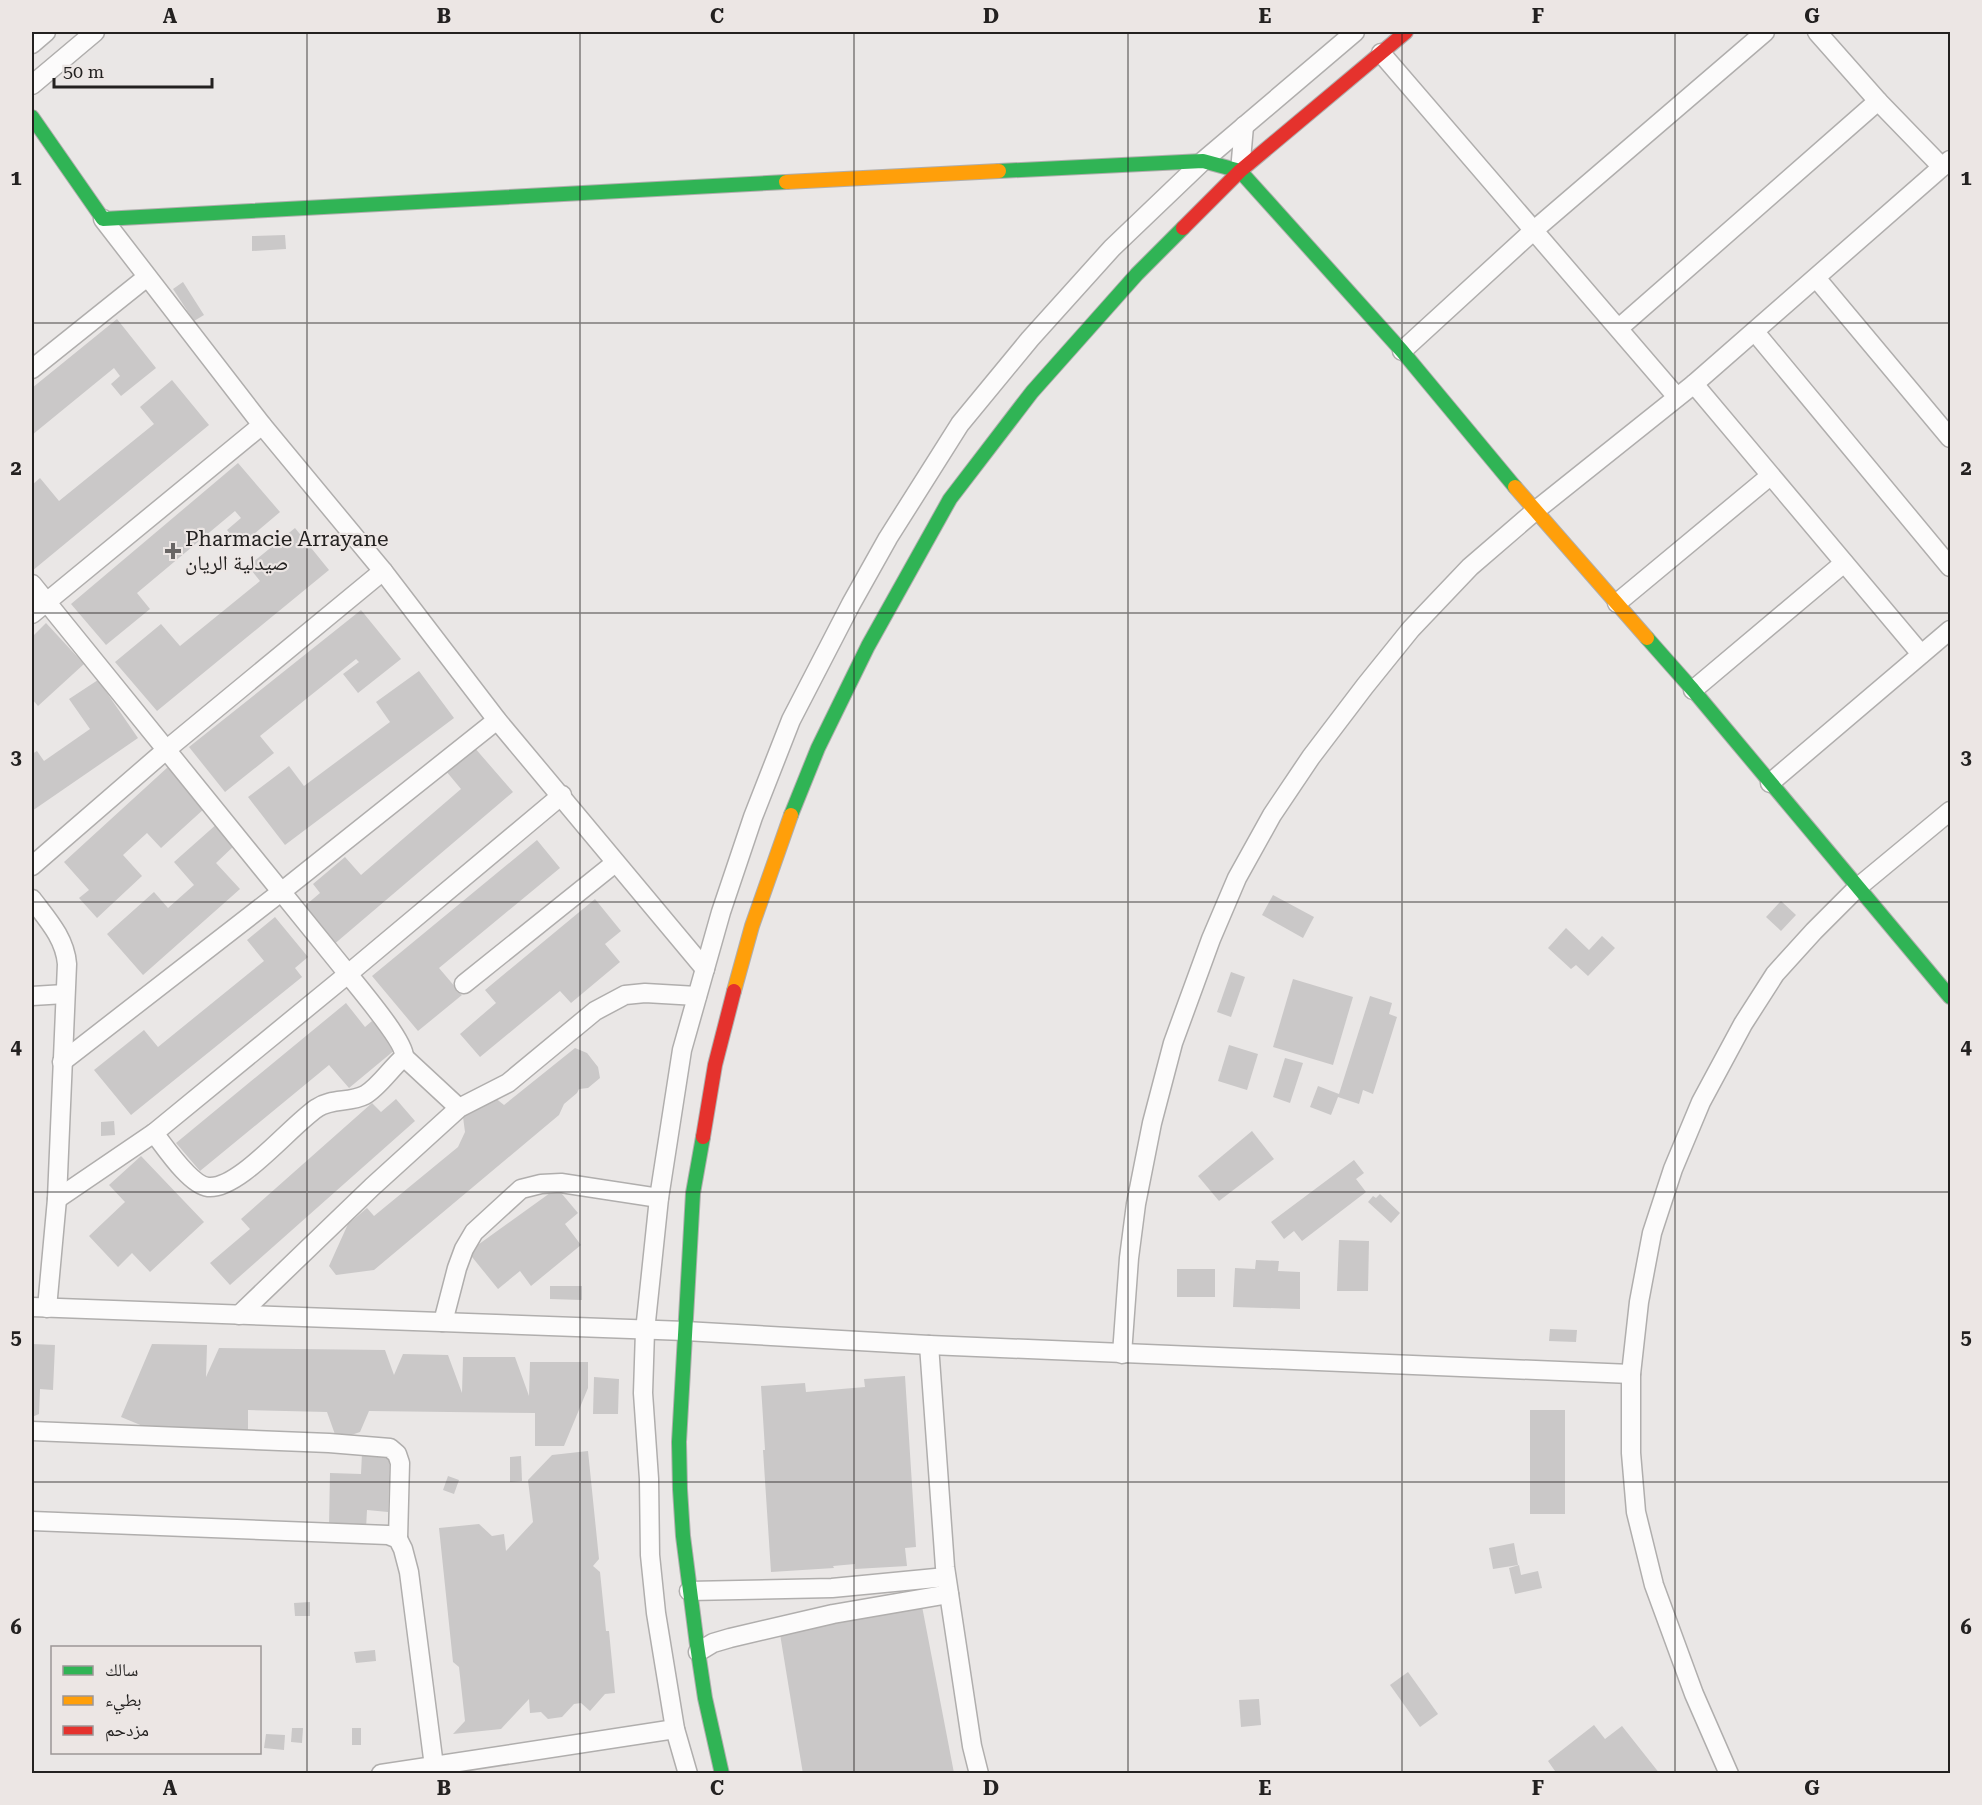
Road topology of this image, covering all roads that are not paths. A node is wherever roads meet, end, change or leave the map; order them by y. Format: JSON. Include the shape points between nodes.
{"nodes":[{"id":1,"x":46,"y":32,"type":"edge"},
{"id":2,"x":95,"y":32,"type":"edge"},
{"id":3,"x":1355,"y":32,"type":"edge"},
{"id":4,"x":1406,"y":32,"type":"edge"},
{"id":5,"x":1765,"y":32,"type":"edge"},
{"id":6,"x":1817,"y":32,"type":"edge"},
{"id":7,"x":32,"y":44,"type":"edge"},
{"id":8,"x":1381,"y":53,"type":"junction"},
{"id":9,"x":32,"y":85,"type":"edge"},
{"id":10,"x":1878,"y":101,"type":"junction"},
{"id":11,"x":32,"y":117,"type":"edge"},
{"id":12,"x":1244,"y":126,"type":"junction"},
{"id":13,"x":1203,"y":161,"type":"junction"},
{"id":14,"x":1946,"y":164,"type":"edge"},
{"id":15,"x":1240,"y":171,"type":"junction"},
{"id":16,"x":103,"y":219,"type":"junction"},
{"id":17,"x":1533,"y":231,"type":"junction"},
{"id":18,"x":147,"y":277,"type":"junction"},
{"id":19,"x":1817,"y":279,"type":"junction"},
{"id":20,"x":1619,"y":328,"type":"junction"},
{"id":21,"x":1755,"y":332,"type":"junction"},
{"id":22,"x":1402,"y":351,"type":"junction"},
{"id":23,"x":32,"y":369,"type":"edge"},
{"id":24,"x":1694,"y":384,"type":"junction"},
{"id":25,"x":1677,"y":397,"type":"junction"},
{"id":26,"x":262,"y":425,"type":"junction"},
{"id":27,"x":1950,"y":438,"type":"edge"},
{"id":28,"x":1770,"y":476,"type":"junction"},
{"id":29,"x":1535,"y":511,"type":"junction"},
{"id":30,"x":1844,"y":563,"type":"junction"},
{"id":31,"x":1950,"y":567,"type":"edge"},
{"id":32,"x":383,"y":571,"type":"junction"},
{"id":33,"x":32,"y":584,"type":"edge"},
{"id":34,"x":46,"y":602,"type":"junction"},
{"id":35,"x":1617,"y":603,"type":"junction"},
{"id":36,"x":32,"y":614,"type":"edge"},
{"id":37,"x":1950,"y":630,"type":"edge"},
{"id":38,"x":1921,"y":654,"type":"junction"},
{"id":39,"x":1693,"y":690,"type":"junction"},
{"id":40,"x":497,"y":720,"type":"junction"},
{"id":41,"x":166,"y":750,"type":"junction"},
{"id":42,"x":1770,"y":783,"type":"junction"},
{"id":43,"x":561,"y":795,"type":"junction"},
{"id":44,"x":1950,"y":811,"type":"edge"},
{"id":45,"x":615,"y":863,"type":"junction"},
{"id":46,"x":32,"y":866,"type":"edge"},
{"id":47,"x":1857,"y":888,"type":"junction"},
{"id":48,"x":282,"y":892,"type":"junction"},
{"id":49,"x":32,"y":899,"type":"edge"},
{"id":50,"x":705,"y":969,"type":"junction"},
{"id":51,"x":348,"y":974,"type":"junction"},
{"id":52,"x":464,"y":984,"type":"dead end"},
{"id":53,"x":65,"y":993,"type":"junction"},
{"id":54,"x":32,"y":996,"type":"edge"},
{"id":55,"x":697,"y":996,"type":"junction"},
{"id":56,"x":1950,"y":997,"type":"edge"},
{"id":57,"x":404,"y":1057,"type":"junction"},
{"id":58,"x":62,"y":1062,"type":"junction"},
{"id":59,"x":459,"y":1108,"type":"junction"},
{"id":60,"x":154,"y":1133,"type":"junction"},
{"id":61,"x":659,"y":1198,"type":"junction"},
{"id":62,"x":57,"y":1199,"type":"junction"},
{"id":63,"x":39,"y":1307,"type":"edge"},
{"id":64,"x":239,"y":1315,"type":"junction"},
{"id":65,"x":443,"y":1322,"type":"junction"},
{"id":66,"x":645,"y":1331,"type":"junction"},
{"id":67,"x":685,"y":1331,"type":"junction"},
{"id":68,"x":929,"y":1345,"type":"junction"},
{"id":69,"x":1122,"y":1354,"type":"junction"},
{"id":70,"x":1631,"y":1374,"type":"junction"},
{"id":71,"x":32,"y":1431,"type":"edge"},
{"id":72,"x":32,"y":1521,"type":"edge"},
{"id":73,"x":398,"y":1539,"type":"junction"},
{"id":74,"x":948,"y":1586,"type":"junction"},
{"id":75,"x":832,"y":1588,"type":"junction"},
{"id":76,"x":689,"y":1591,"type":"junction"},
{"id":77,"x":833,"y":1614,"type":"junction"},
{"id":78,"x":698,"y":1652,"type":"junction"},
{"id":79,"x":675,"y":1729,"type":"junction"},
{"id":80,"x":434,"y":1770,"type":"edge"},
{"id":81,"x":381,"y":1773,"type":"edge"},
{"id":82,"x":688,"y":1773,"type":"edge"},
{"id":83,"x":722,"y":1773,"type":"edge"},
{"id":84,"x":979,"y":1773,"type":"edge"},
{"id":85,"x":1729,"y":1773,"type":"edge"}],
"edges":[{"from":1,"to":7,"type":"street"},
{"from":2,"to":9,"type":"street"},
{"from":3,"to":12,"type":"street"},
{"from":4,"to":8,"type":"street"},
{"from":5,"to":17,"type":"street"},
{"from":6,"to":10,"type":"street"},
{"from":8,"to":15,"type":"street"},
{"from":8,"to":17,"type":"street"},
{"from":10,"to":14,"type":"street"},
{"from":10,"to":20,"type":"street"},
{"from":11,"to":16,"type":"street"},
{"from":12,"to":13,"type":"street"},
{"from":12,"to":15,"type":"street"},
{"from":13,"to":15,"type":"street"},
{"from":13,"to":16,"type":"street"},
{"from":13,"to":50,"type":"street","via":[[1112,248],[1030,339],[960,424],[888,538],[791,720],[753,817]]},
{"from":14,"to":19,"type":"street"},
{"from":15,"to":22,"type":"street"},
{"from":15,"to":67,"type":"street","via":[[1085,331],[1032,392],[950,499],[873,636],[818,748],[752,926],[715,1065],[693,1192]]},
{"from":16,"to":18,"type":"street"},
{"from":17,"to":20,"type":"street"},
{"from":17,"to":22,"type":"street"},
{"from":18,"to":23,"type":"street"},
{"from":18,"to":26,"type":"street"},
{"from":19,"to":21,"type":"street"},
{"from":19,"to":27,"type":"street"},
{"from":20,"to":25,"type":"street"},
{"from":21,"to":24,"type":"street"},
{"from":21,"to":31,"type":"street"},
{"from":22,"to":29,"type":"street"},
{"from":24,"to":25,"type":"street"},
{"from":24,"to":28,"type":"street"},
{"from":25,"to":29,"type":"street"},
{"from":26,"to":32,"type":"street"},
{"from":26,"to":34,"type":"street"},
{"from":28,"to":30,"type":"street"},
{"from":28,"to":35,"type":"street"},
{"from":29,"to":35,"type":"street"},
{"from":29,"to":69,"type":"street","via":[[1463,575],[1411,629],[1311,757],[1272,815],[1237,878],[1177,1033],[1152,1123],[1136,1204]]},
{"from":30,"to":38,"type":"street"},
{"from":30,"to":39,"type":"street"},
{"from":32,"to":40,"type":"street"},
{"from":32,"to":41,"type":"street"},
{"from":33,"to":34,"type":"street"},
{"from":34,"to":36,"type":"street"},
{"from":34,"to":41,"type":"street"},
{"from":35,"to":39,"type":"street"},
{"from":37,"to":38,"type":"street"},
{"from":38,"to":42,"type":"street"},
{"from":39,"to":42,"type":"street"},
{"from":40,"to":43,"type":"street"},
{"from":40,"to":48,"type":"street"},
{"from":41,"to":46,"type":"street"},
{"from":41,"to":48,"type":"street"},
{"from":42,"to":47,"type":"street"},
{"from":43,"to":45,"type":"street"},
{"from":43,"to":51,"type":"street"},
{"from":44,"to":47,"type":"street"},
{"from":45,"to":50,"type":"street"},
{"from":45,"to":52,"type":"street"},
{"from":47,"to":56,"type":"street"},
{"from":47,"to":70,"type":"street","via":[[1775,974],[1701,1102],[1672,1169],[1652,1233]]},
{"from":48,"to":51,"type":"street"},
{"from":48,"to":58,"type":"street"},
{"from":49,"to":53,"type":"street","via":[[65,951]]},
{"from":50,"to":55,"type":"street"},
{"from":51,"to":57,"type":"street","via":[[401,1044]]},
{"from":51,"to":60,"type":"street"},
{"from":53,"to":54,"type":"street"},
{"from":53,"to":58,"type":"street"},
{"from":55,"to":59,"type":"street","via":[[645,993],[611,1001],[508,1083]]},
{"from":55,"to":61,"type":"street","via":[[682,1050]]},
{"from":57,"to":59,"type":"street"},
{"from":57,"to":60,"type":"street","via":[[366,1095],[317,1108],[242,1174],[223,1185],[199,1184]]},
{"from":58,"to":62,"type":"street"},
{"from":59,"to":64,"type":"street"},
{"from":60,"to":62,"type":"street"},
{"from":61,"to":65,"type":"street","via":[[561,1183],[521,1189],[474,1232],[464,1249]]},
{"from":61,"to":66,"type":"street"},
{"from":62,"to":63,"type":"street"},
{"from":63,"to":64,"type":"street"},
{"from":64,"to":65,"type":"street"},
{"from":65,"to":66,"type":"street"},
{"from":66,"to":67,"type":"street"},
{"from":66,"to":79,"type":"street","via":[[643,1393],[650,1555]]},
{"from":67,"to":68,"type":"street"},
{"from":67,"to":76,"type":"street","via":[[679,1442]]},
{"from":68,"to":69,"type":"street"},
{"from":68,"to":74,"type":"street"},
{"from":69,"to":70,"type":"street"},
{"from":70,"to":85,"type":"street","via":[[1636,1512],[1654,1585],[1694,1694]]},
{"from":71,"to":73,"type":"street","via":[[390,1448],[398,1454],[400,1463]]},
{"from":72,"to":73,"type":"street","via":[[388,1535]]},
{"from":73,"to":80,"type":"street","via":[[409,1572]]},
{"from":74,"to":75,"type":"street"},
{"from":74,"to":77,"type":"street"},
{"from":74,"to":84,"type":"street"},
{"from":75,"to":76,"type":"street"},
{"from":75,"to":77,"type":"street"},
{"from":76,"to":78,"type":"street"},
{"from":77,"to":78,"type":"street","via":[[720,1640]]},
{"from":78,"to":83,"type":"street"},
{"from":79,"to":80,"type":"street"},
{"from":79,"to":82,"type":"street"},
{"from":80,"to":81,"type":"street"}]}
